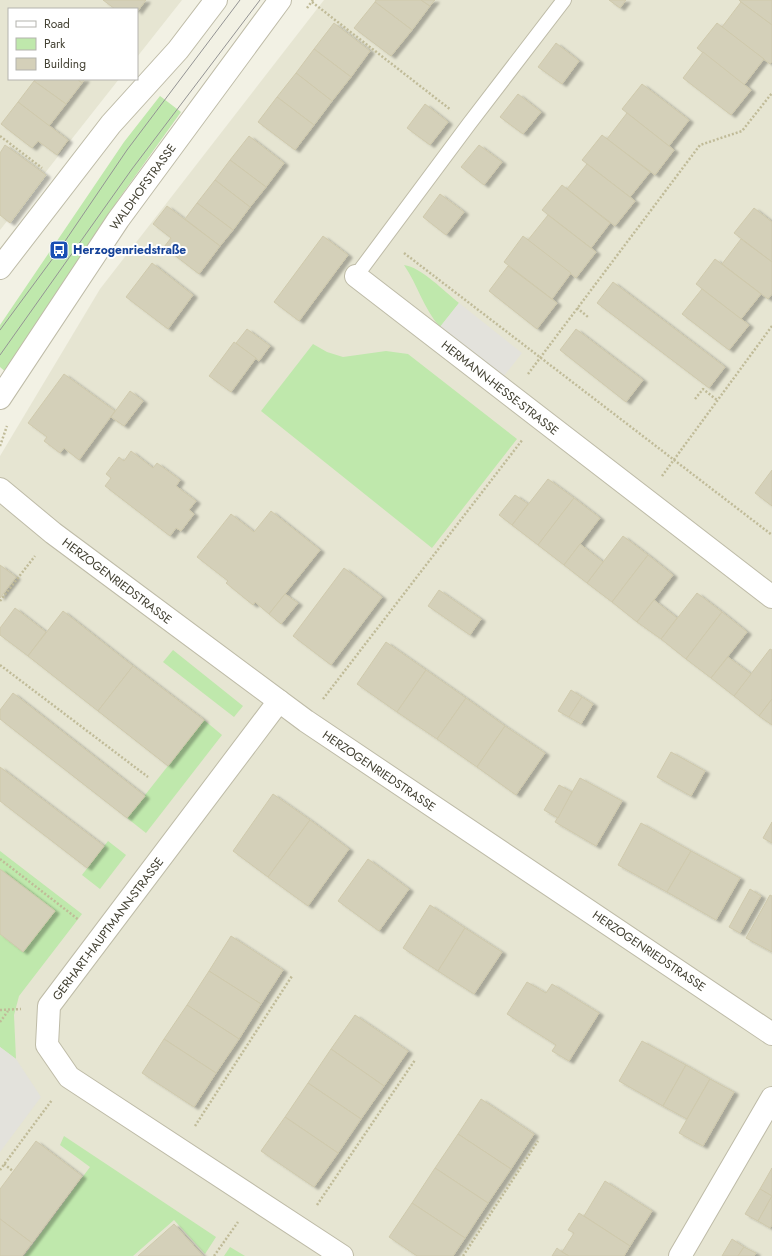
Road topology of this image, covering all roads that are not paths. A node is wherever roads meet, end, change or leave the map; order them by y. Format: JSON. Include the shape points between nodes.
{"nodes":[{"id":1,"x":216,"y":0,"type":"edge"},
{"id":2,"x":280,"y":0,"type":"edge"},
{"id":3,"x":564,"y":0,"type":"edge"},
{"id":4,"x":0,"y":268,"type":"edge"},
{"id":5,"x":356,"y":276,"type":"joint"},
{"id":6,"x":0,"y":398,"type":"edge"},
{"id":7,"x":0,"y":489,"type":"edge"},
{"id":8,"x":772,"y":597,"type":"edge"},
{"id":9,"x":279,"y":701,"type":"junction"},
{"id":10,"x":772,"y":1034,"type":"edge"},
{"id":11,"x":772,"y":1098,"type":"edge"},
{"id":12,"x":342,"y":1256,"type":"edge"},
{"id":13,"x":680,"y":1256,"type":"edge"}],
"edges":[{"from":1,"to":4,"type":"street","via":[[178,50],[111,124]]},
{"from":2,"to":6,"type":"street","name":"WALDHOFSTRASSE","via":[[118,220]]},
{"from":3,"to":5,"type":"lane"},
{"from":5,"to":8,"type":"street","name":"HERMANN-HESSE-STRASSE"},
{"from":7,"to":9,"type":"street","name":"HERZOGENRIEDSTRASSE","via":[[53,533]]},
{"from":9,"to":10,"type":"street","name":"HERZOGENRIEDSTRASSE","via":[[306,722]]},
{"from":9,"to":12,"type":"street","name":"GERHART-HAUPTMANN-STRASSE","via":[[50,1006],[47,1045],[69,1077]]},
{"from":11,"to":13,"type":"street"}]}
